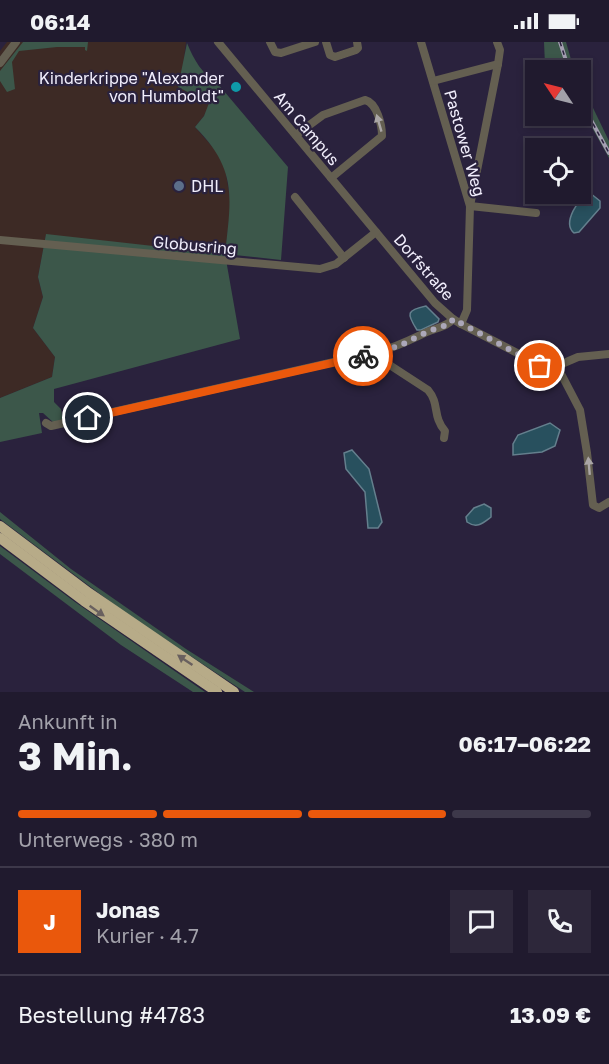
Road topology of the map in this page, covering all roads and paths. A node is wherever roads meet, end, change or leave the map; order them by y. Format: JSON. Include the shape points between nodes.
{"nodes":[{"id":1,"x":16,"y":42,"type":"edge"},
{"id":2,"x":270,"y":42,"type":"edge"},
{"id":3,"x":315,"y":42,"type":"edge"},
{"id":4,"x":326,"y":42,"type":"edge"},
{"id":5,"x":357,"y":42,"type":"edge"},
{"id":6,"x":422,"y":42,"type":"edge"},
{"id":7,"x":497,"y":42,"type":"edge"},
{"id":8,"x":223,"y":44,"type":"edge"},
{"id":9,"x":0,"y":63,"type":"edge"},
{"id":10,"x":498,"y":64,"type":"junction"},
{"id":11,"x":433,"y":81,"type":"junction"},
{"id":12,"x":296,"y":135,"type":"junction"},
{"id":13,"x":331,"y":178,"type":"junction"},
{"id":14,"x":295,"y":197,"type":"dead end"},
{"id":15,"x":470,"y":206,"type":"junction"},
{"id":16,"x":536,"y":213,"type":"dead end"},
{"id":17,"x":370,"y":225,"type":"joint"},
{"id":18,"x":376,"y":232,"type":"junction"},
{"id":19,"x":0,"y":240,"type":"edge"},
{"id":20,"x":344,"y":258,"type":"junction"},
{"id":21,"x":453,"y":319,"type":"junction"},
{"id":22,"x":461,"y":324,"type":"junction"},
{"id":23,"x":378,"y":352,"type":"junction"},
{"id":24,"x":609,"y":354,"type":"edge"},
{"id":25,"x":557,"y":366,"type":"junction"},
{"id":26,"x":46,"y":423,"type":"dead end"},
{"id":27,"x":444,"y":438,"type":"dead end"},
{"id":28,"x":609,"y":502,"type":"edge"},
{"id":29,"x":0,"y":526,"type":"edge"},
{"id":30,"x":0,"y":538,"type":"edge"},
{"id":31,"x":217,"y":692,"type":"edge"},
{"id":32,"x":234,"y":692,"type":"edge"}],
"edges":[{"from":1,"to":9,"type":"street"},
{"from":2,"to":3,"type":"street","via":[[275,52],[280,53]]},
{"from":4,"to":5,"type":"street","via":[[330,55],[335,57],[356,50]]},
{"from":6,"to":11,"type":"street","name":"Pastower Weg"},
{"from":7,"to":10,"type":"street"},
{"from":8,"to":12,"type":"street","name":"Am Campus"},
{"from":10,"to":11,"type":"street"},
{"from":10,"to":15,"type":"street"},
{"from":11,"to":15,"type":"street","name":"Pastower Weg"},
{"from":12,"to":13,"type":"street","name":"Am Campus"},
{"from":13,"to":12,"type":"street","one_way":true,"via":[[382,136],[371,101],[323,115]]},
{"from":13,"to":17,"type":"street","name":"Am Campus"},
{"from":14,"to":20,"type":"street","via":[[315,227]]},
{"from":15,"to":16,"type":"street"},
{"from":15,"to":22,"type":"street","name":"Pastower Weg","via":[[467,310]]},
{"from":17,"to":18,"type":"street","name":"Dorfstraße"},
{"from":18,"to":20,"type":"street","name":"Globusring"},
{"from":18,"to":21,"type":"street","name":"Dorfstraße"},
{"from":19,"to":20,"type":"street","name":"Globusring","via":[[312,269],[328,267]]},
{"from":21,"to":22,"type":"street","name":"Dorfstraße"},
{"from":21,"to":23,"type":"street","via":[[410,342]]},
{"from":22,"to":25,"type":"street","name":"Dorfstraße","via":[[540,366]]},
{"from":23,"to":26,"type":"street","via":[[51,426]]},
{"from":23,"to":27,"type":"street","via":[[385,362],[433,396]]},
{"from":24,"to":25,"type":"street","via":[[578,357]]},
{"from":28,"to":25,"type":"street","one_way":true,"via":[[599,508],[593,505],[580,410]]},
{"from":32,"to":29,"type":"highway","one_way":true,"via":[[89,593]]},
{"from":30,"to":31,"type":"highway","one_way":true}]}
